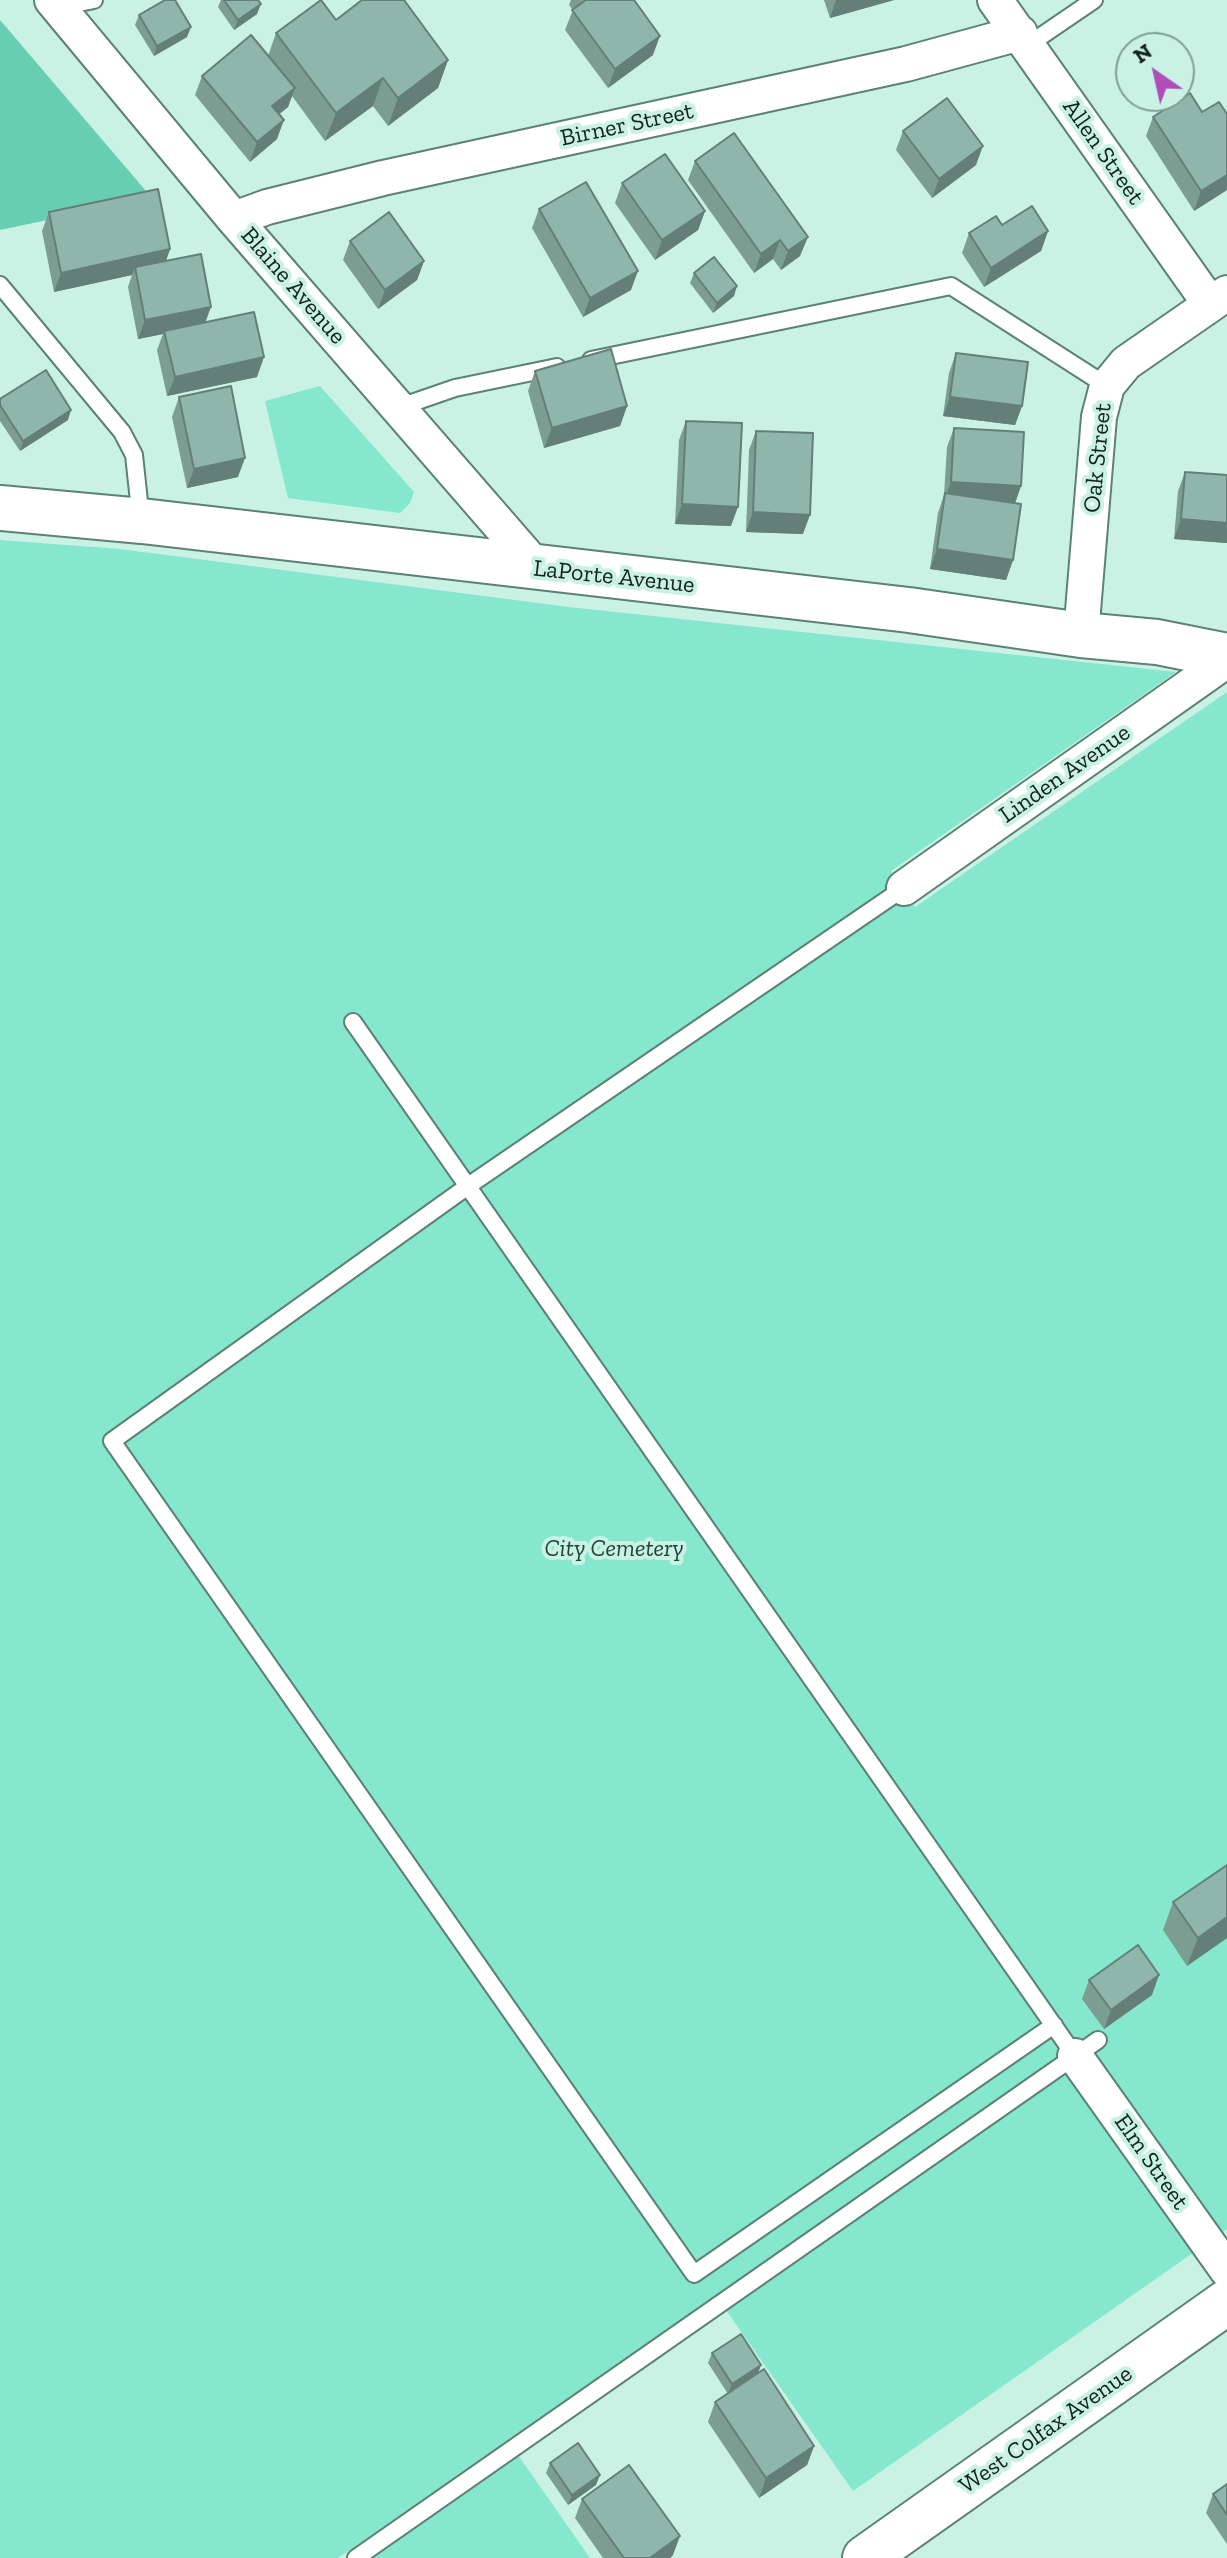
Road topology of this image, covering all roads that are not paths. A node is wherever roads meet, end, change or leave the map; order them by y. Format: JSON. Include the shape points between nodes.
{"nodes":[{"id":1,"x":94,"y":0,"type":"edge"},
{"id":2,"x":995,"y":0,"type":"edge"},
{"id":3,"x":1094,"y":0,"type":"edge"},
{"id":4,"x":55,"y":4,"type":"edge"},
{"id":5,"x":1024,"y":39,"type":"junction"},
{"id":6,"x":234,"y":219,"type":"junction"},
{"id":7,"x":0,"y":285,"type":"edge"},
{"id":8,"x":1219,"y":299,"type":"edge"},
{"id":9,"x":1107,"y":386,"type":"junction"},
{"id":10,"x":400,"y":407,"type":"junction"},
{"id":11,"x":0,"y":508,"type":"edge"},
{"id":12,"x":142,"y":521,"type":"junction"},
{"id":13,"x":538,"y":569,"type":"junction"},
{"id":14,"x":1081,"y":635,"type":"junction"},
{"id":15,"x":1227,"y":658,"type":"edge"},
{"id":16,"x":904,"y":888,"type":"joint"},
{"id":17,"x":353,"y":1022,"type":"dead end"},
{"id":18,"x":468,"y":1186,"type":"junction"},
{"id":19,"x":1054,"y":2025,"type":"junction"},
{"id":20,"x":1086,"y":2048,"type":"junction"},
{"id":21,"x":1227,"y":2270,"type":"edge"},
{"id":22,"x":1227,"y":2302,"type":"edge"},
{"id":23,"x":356,"y":2558,"type":"edge"},
{"id":24,"x":865,"y":2558,"type":"edge"}],
"edges":[{"from":1,"to":4,"type":"lane"},
{"from":2,"to":5,"type":"street","name":"Allen Street"},
{"from":3,"to":5,"type":"lane"},
{"from":4,"to":6,"type":"street","name":"Blaine Avenue"},
{"from":5,"to":6,"type":"street","name":"Birner Street","via":[[383,178]]},
{"from":5,"to":8,"type":"street","name":"Allen Street"},
{"from":6,"to":10,"type":"street","name":"Blaine Avenue"},
{"from":7,"to":12,"type":"lane","via":[[122,432],[134,455]]},
{"from":8,"to":9,"type":"street","name":"Oak Street","via":[[1126,363]]},
{"from":9,"to":10,"type":"lane","via":[[951,286],[455,388]]},
{"from":9,"to":14,"type":"street","name":"Oak Street","via":[[1099,417]]},
{"from":10,"to":13,"type":"street","name":"Blaine Avenue"},
{"from":11,"to":12,"type":"street","name":"LaPorte Avenue"},
{"from":12,"to":13,"type":"street","name":"LaPorte Avenue"},
{"from":13,"to":14,"type":"street","name":"LaPorte Avenue","via":[[909,610]]},
{"from":14,"to":15,"type":"street","name":"LaPorte Avenue","via":[[1157,642]]},
{"from":15,"to":16,"type":"street","name":"Linden Avenue"},
{"from":16,"to":18,"type":"lane"},
{"from":17,"to":18,"type":"lane"},
{"from":18,"to":19,"type":"lane"},
{"from":18,"to":19,"type":"lane","via":[[112,1441],[633,2188],[694,2274]]},
{"from":19,"to":20,"type":"lane"},
{"from":20,"to":21,"type":"street","name":"Elm Street"},
{"from":20,"to":23,"type":"lane"},
{"from":22,"to":24,"type":"street","name":"West Colfax Avenue"}]}
